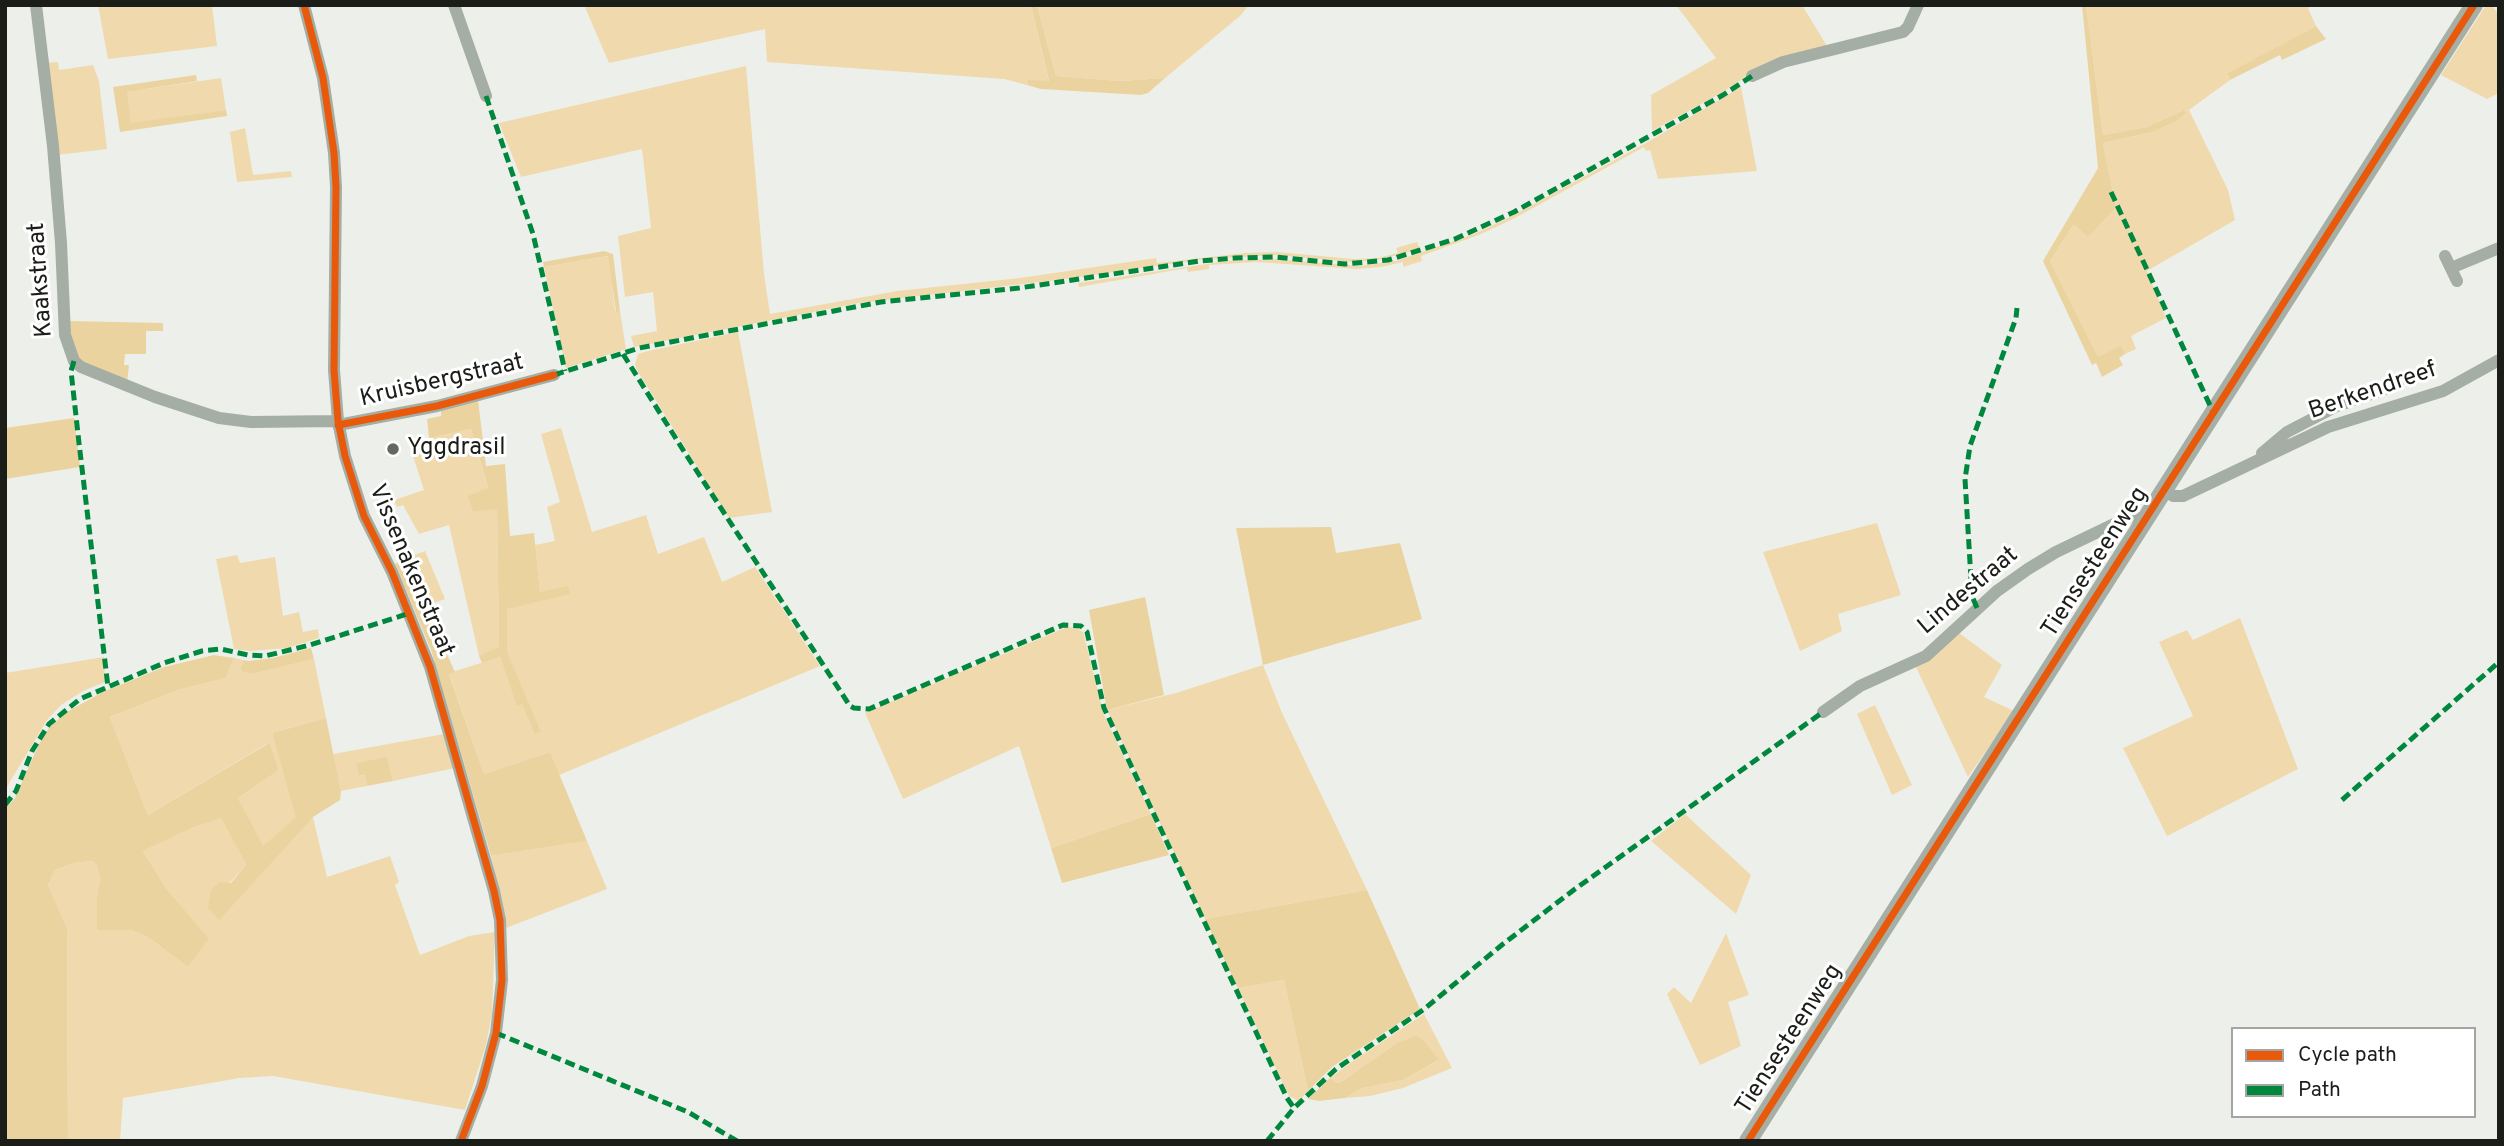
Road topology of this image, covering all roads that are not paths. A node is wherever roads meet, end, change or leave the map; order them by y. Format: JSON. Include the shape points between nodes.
{"nodes":[{"id":1,"x":36,"y":5,"type":"edge"},
{"id":2,"x":304,"y":5,"type":"edge"},
{"id":3,"x":454,"y":5,"type":"edge"},
{"id":4,"x":1918,"y":5,"type":"edge"},
{"id":5,"x":2474,"y":5,"type":"edge"},
{"id":6,"x":1752,"y":76,"type":"dead end"},
{"id":7,"x":486,"y":96,"type":"dead end"},
{"id":8,"x":2499,"y":248,"type":"edge"},
{"id":9,"x":2445,"y":256,"type":"dead end"},
{"id":10,"x":2451,"y":268,"type":"junction"},
{"id":11,"x":2457,"y":281,"type":"dead end"},
{"id":12,"x":2499,"y":360,"type":"edge"},
{"id":13,"x":554,"y":375,"type":"dead end"},
{"id":14,"x":2398,"y":384,"type":"dead end"},
{"id":15,"x":338,"y":423,"type":"junction"},
{"id":16,"x":2258,"y":459,"type":"junction"},
{"id":17,"x":2165,"y":491,"type":"junction"},
{"id":18,"x":2146,"y":520,"type":"junction"},
{"id":19,"x":1823,"y":712,"type":"dead end"},
{"id":20,"x":461,"y":1141,"type":"edge"},
{"id":21,"x":1748,"y":1141,"type":"edge"}],
"edges":[{"from":1,"to":15,"type":"street","name":"Kaakstraat","via":[[55,174],[65,335],[74,361],[155,397],[219,418]]},
{"from":2,"to":15,"type":"street","name":"Vissenakenstraat","via":[[323,78],[334,153]]},
{"from":3,"to":7,"type":"street"},
{"from":4,"to":6,"type":"street","via":[[1903,32],[1783,62]]},
{"from":5,"to":17,"type":"main road","name":"Tiensesteenweg"},
{"from":8,"to":10,"type":"street"},
{"from":9,"to":10,"type":"street"},
{"from":10,"to":11,"type":"street"},
{"from":12,"to":16,"type":"street","name":"Berkendreef","via":[[2443,391],[2328,427]]},
{"from":13,"to":15,"type":"street","name":"Kruisbergstraat","via":[[437,406]]},
{"from":14,"to":16,"type":"street","name":"Berkendreef","via":[[2287,432]]},
{"from":15,"to":20,"type":"street","name":"Vissenakenstraat","via":[[360,506],[430,667],[500,920],[502,980],[496,1033]]},
{"from":16,"to":17,"type":"street","name":"Berkendreef","via":[[2183,496]]},
{"from":17,"to":18,"type":"main road","name":"Tiensesteenweg"},
{"from":18,"to":19,"type":"street","name":"Lindestraat","via":[[2131,516],[2037,563],[1997,591],[1926,656],[1860,686]]},
{"from":18,"to":21,"type":"main road","name":"Tiensesteenweg"}]}
